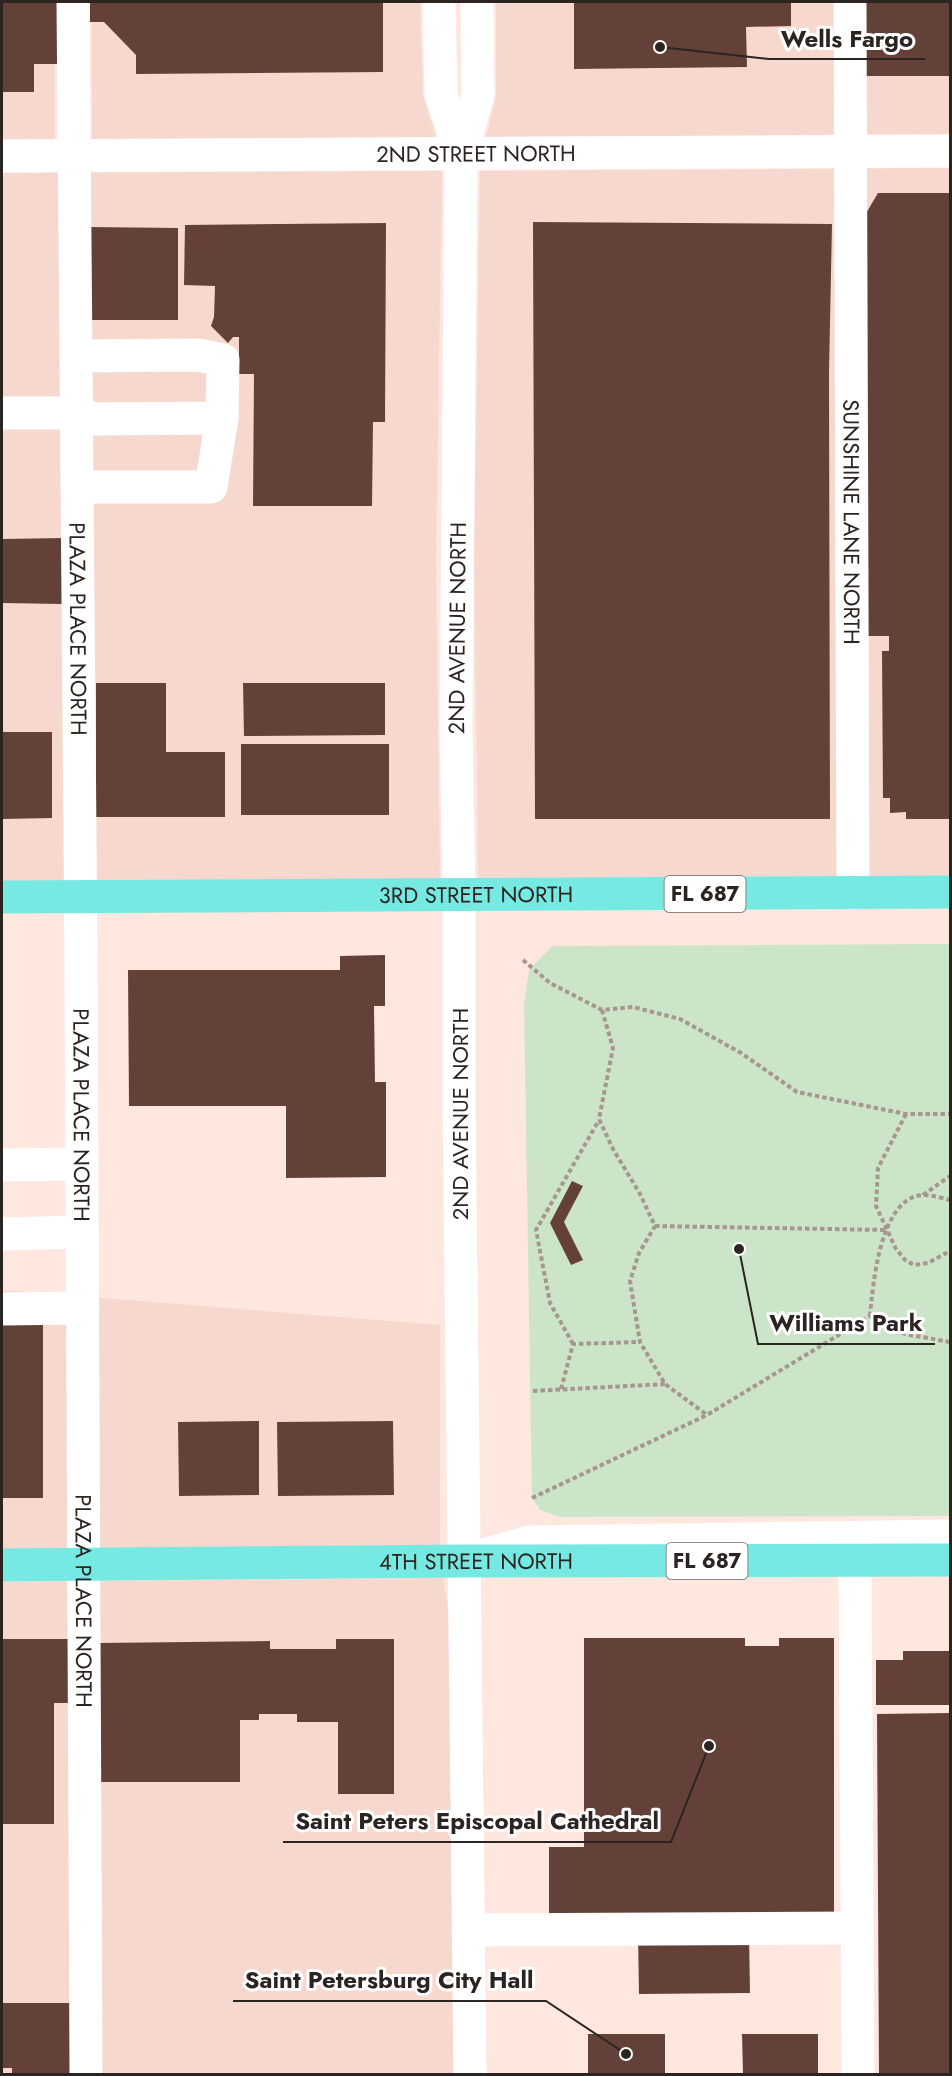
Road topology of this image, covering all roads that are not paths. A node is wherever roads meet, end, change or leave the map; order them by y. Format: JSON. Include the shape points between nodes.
{"nodes":[{"id":1,"x":73,"y":2,"type":"edge"},
{"id":2,"x":439,"y":2,"type":"edge"},
{"id":3,"x":477,"y":2,"type":"edge"},
{"id":4,"x":850,"y":2,"type":"edge"},
{"id":5,"x":951,"y":151,"type":"edge"},
{"id":6,"x":850,"y":152,"type":"junction"},
{"id":7,"x":461,"y":154,"type":"junction"},
{"id":8,"x":2,"y":156,"type":"edge"},
{"id":9,"x":74,"y":156,"type":"junction"},
{"id":10,"x":76,"y":356,"type":"junction"},
{"id":11,"x":2,"y":413,"type":"edge"},
{"id":12,"x":76,"y":413,"type":"junction"},
{"id":13,"x":222,"y":418,"type":"junction"},
{"id":14,"x":77,"y":487,"type":"junction"},
{"id":15,"x":951,"y":892,"type":"edge"},
{"id":16,"x":854,"y":893,"type":"junction"},
{"id":17,"x":459,"y":896,"type":"junction"},
{"id":18,"x":2,"y":897,"type":"edge"},
{"id":19,"x":81,"y":897,"type":"junction"},
{"id":20,"x":82,"y":1164,"type":"junction"},
{"id":21,"x":2,"y":1165,"type":"edge"},
{"id":22,"x":82,"y":1232,"type":"junction"},
{"id":23,"x":2,"y":1234,"type":"edge"},
{"id":24,"x":83,"y":1308,"type":"junction"},
{"id":25,"x":2,"y":1309,"type":"edge"},
{"id":26,"x":951,"y":1536,"type":"edge"},
{"id":27,"x":855,"y":1560,"type":"junction"},
{"id":28,"x":951,"y":1560,"type":"edge"},
{"id":29,"x":464,"y":1561,"type":"junction"},
{"id":30,"x":84,"y":1564,"type":"junction"},
{"id":31,"x":2,"y":1565,"type":"edge"},
{"id":32,"x":857,"y":1928,"type":"junction"},
{"id":33,"x":468,"y":1930,"type":"junction"},
{"id":34,"x":86,"y":2074,"type":"edge"},
{"id":35,"x":470,"y":2074,"type":"edge"},
{"id":36,"x":858,"y":2074,"type":"edge"}],
"edges":[{"from":1,"to":9,"type":"street","name":"PLAZA PLACE NORTH"},
{"from":2,"to":7,"type":"street","name":"2ND AVENUE NORTH","via":[[441,95]]},
{"from":3,"to":7,"type":"street","name":"2ND AVENUE NORTH","via":[[477,95]]},
{"from":4,"to":6,"type":"street","name":"SUNSHINE LANE NORTH"},
{"from":5,"to":6,"type":"street","name":"2ND STREET NORTH"},
{"from":6,"to":7,"type":"street","name":"2ND STREET NORTH"},
{"from":6,"to":16,"type":"street","name":"SUNSHINE LANE NORTH"},
{"from":7,"to":9,"type":"street","name":"2ND STREET NORTH"},
{"from":7,"to":17,"type":"street","name":"2ND AVENUE NORTH","via":[[456,715]]},
{"from":8,"to":9,"type":"street","name":"2ND STREET NORTH"},
{"from":9,"to":10,"type":"street","name":"PLAZA PLACE NORTH"},
{"from":10,"to":12,"type":"street","name":"PLAZA PLACE NORTH"},
{"from":10,"to":13,"type":"street","via":[[198,355],[224,360]]},
{"from":11,"to":12,"type":"street"},
{"from":12,"to":13,"type":"street","via":[[96,419]]},
{"from":12,"to":14,"type":"street","name":"PLAZA PLACE NORTH"},
{"from":13,"to":14,"type":"street","via":[[210,487]]},
{"from":14,"to":19,"type":"street","name":"PLAZA PLACE NORTH"},
{"from":15,"to":16,"type":"main road","name":"3RD STREET NORTH","number":"FL 687"},
{"from":16,"to":17,"type":"main road","name":"3RD STREET NORTH","number":"FL 687"},
{"from":17,"to":19,"type":"main road","name":"3RD STREET NORTH","number":"FL 687"},
{"from":17,"to":29,"type":"street","name":"2ND AVENUE NORTH"},
{"from":18,"to":19,"type":"main road","name":"3RD STREET NORTH","number":"FL 687"},
{"from":19,"to":20,"type":"street","name":"PLAZA PLACE NORTH"},
{"from":20,"to":21,"type":"street"},
{"from":20,"to":22,"type":"street","name":"PLAZA PLACE NORTH"},
{"from":22,"to":23,"type":"street"},
{"from":22,"to":24,"type":"street","name":"PLAZA PLACE NORTH"},
{"from":24,"to":25,"type":"street"},
{"from":24,"to":30,"type":"street","name":"PLAZA PLACE NORTH"},
{"from":26,"to":29,"type":"street","via":[[529,1542]]},
{"from":27,"to":28,"type":"main road","name":"4TH STREET NORTH","number":"FL 687"},
{"from":27,"to":29,"type":"main road","name":"4TH STREET NORTH","number":"FL 687"},
{"from":27,"to":32,"type":"street"},
{"from":29,"to":30,"type":"main road","name":"4TH STREET NORTH","number":"FL 687"},
{"from":29,"to":33,"type":"street","name":"2ND AVENUE NORTH"},
{"from":30,"to":31,"type":"main road","name":"4TH STREET NORTH","number":"FL 687"},
{"from":30,"to":34,"type":"street","name":"PLAZA PLACE NORTH"},
{"from":32,"to":33,"type":"street"},
{"from":32,"to":36,"type":"street"},
{"from":33,"to":35,"type":"street","name":"2ND AVENUE NORTH"}]}
